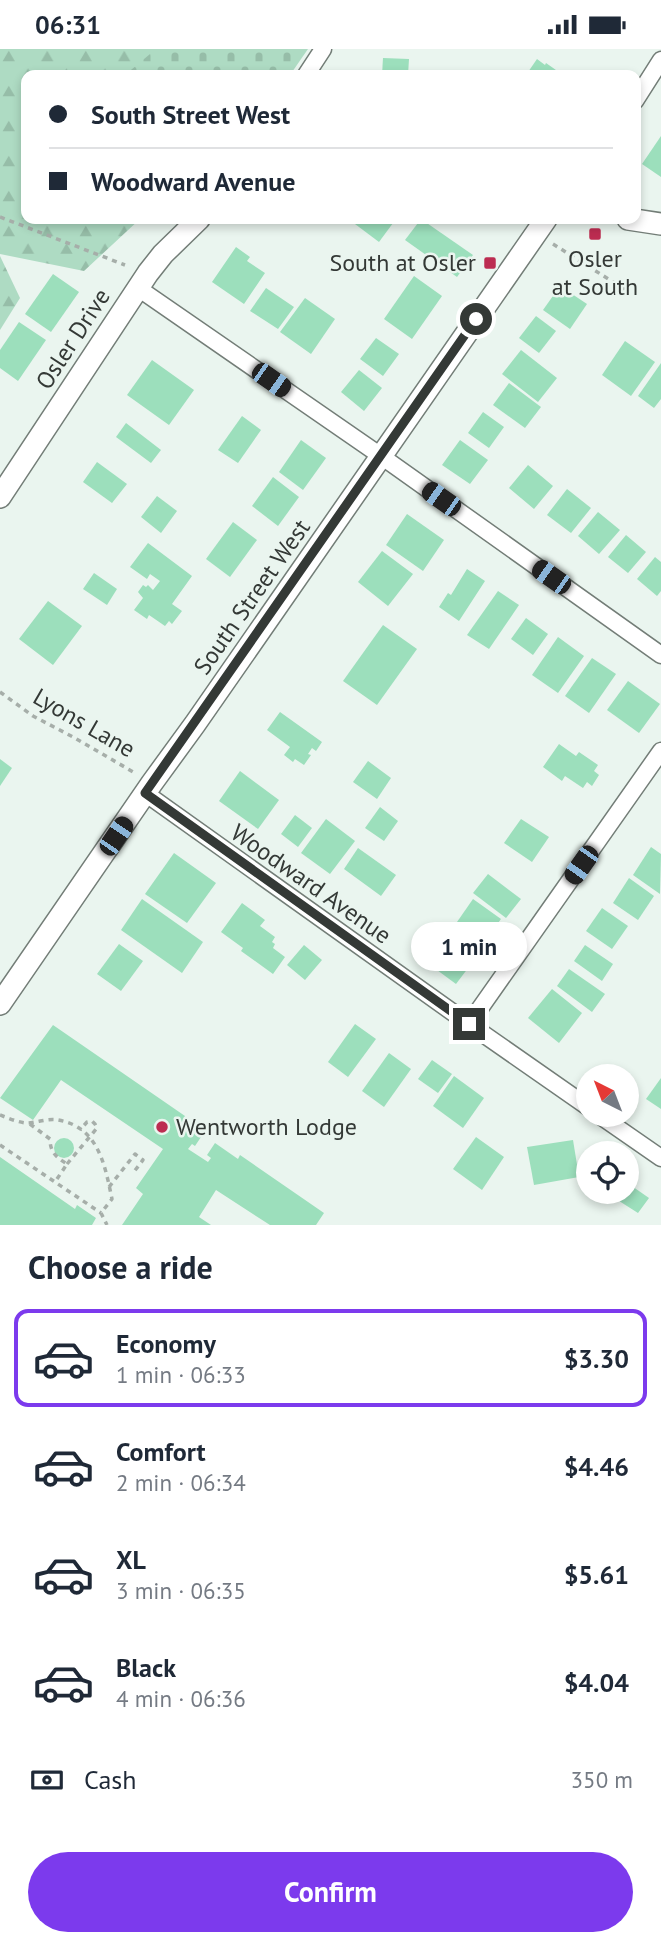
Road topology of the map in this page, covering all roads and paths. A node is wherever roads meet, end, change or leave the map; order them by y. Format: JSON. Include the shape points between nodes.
{"nodes":[{"id":1,"x":323,"y":49,"type":"edge"},
{"id":2,"x":661,"y":60,"type":"edge"},
{"id":3,"x":309,"y":70,"type":"edge"},
{"id":4,"x":641,"y":92,"type":"edge"},
{"id":5,"x":0,"y":217,"type":"edge"},
{"id":6,"x":641,"y":221,"type":"edge"},
{"id":7,"x":194,"y":224,"type":"edge"},
{"id":8,"x":542,"y":224,"type":"edge"},
{"id":9,"x":661,"y":224,"type":"edge"},
{"id":10,"x":551,"y":243,"type":"dead end"},
{"id":11,"x":125,"y":265,"type":"dead end"},
{"id":12,"x":138,"y":288,"type":"junction"},
{"id":13,"x":629,"y":292,"type":"dead end"},
{"id":14,"x":382,"y":456,"type":"junction"},
{"id":15,"x":0,"y":497,"type":"edge"},
{"id":16,"x":661,"y":655,"type":"edge"},
{"id":17,"x":0,"y":692,"type":"edge"},
{"id":18,"x":661,"y":751,"type":"edge"},
{"id":19,"x":148,"y":788,"type":"junction"},
{"id":20,"x":0,"y":1004,"type":"edge"},
{"id":21,"x":469,"y":1024,"type":"junction"},
{"id":22,"x":576,"y":1099,"type":"edge"},
{"id":23,"x":0,"y":1115,"type":"edge"},
{"id":24,"x":28,"y":1122,"type":"junction"},
{"id":25,"x":617,"y":1127,"type":"edge"},
{"id":26,"x":80,"y":1130,"type":"junction"},
{"id":27,"x":89,"y":1137,"type":"junction"},
{"id":28,"x":0,"y":1145,"type":"edge"},
{"id":29,"x":661,"y":1158,"type":"edge"},
{"id":30,"x":66,"y":1164,"type":"junction"},
{"id":31,"x":133,"y":1173,"type":"dead end"},
{"id":32,"x":55,"y":1182,"type":"junction"},
{"id":33,"x":109,"y":1187,"type":"junction"},
{"id":34,"x":102,"y":1213,"type":"junction"},
{"id":35,"x":107,"y":1225,"type":"edge"}],
"edges":[{"from":1,"to":3,"type":"street"},
{"from":2,"to":4,"type":"street"},
{"from":5,"to":11,"type":"path"},
{"from":6,"to":9,"type":"street"},
{"from":7,"to":12,"type":"street","name":"Osler Drive","via":[[163,254]]},
{"from":8,"to":14,"type":"street","name":"South Street West"},
{"from":10,"to":13,"type":"path"},
{"from":12,"to":14,"type":"street"},
{"from":12,"to":15,"type":"street","name":"Osler Drive"},
{"from":14,"to":16,"type":"street"},
{"from":14,"to":19,"type":"street","name":"South Street West"},
{"from":17,"to":19,"type":"path","name":"Lyons Lane"},
{"from":18,"to":21,"type":"street"},
{"from":19,"to":20,"type":"street","name":"South Street West"},
{"from":19,"to":21,"type":"street","name":"Woodward Avenue"},
{"from":21,"to":22,"type":"street","name":"Woodward Avenue"},
{"from":23,"to":24,"type":"path"},
{"from":24,"to":26,"type":"path","via":[[58,1120]]},
{"from":24,"to":30,"type":"path","via":[[50,1139],[55,1157]]},
{"from":25,"to":29,"type":"street"},
{"from":26,"to":27,"type":"path"},
{"from":26,"to":27,"type":"path","via":[[92,1121],[97,1128]]},
{"from":27,"to":30,"type":"path"},
{"from":27,"to":33,"type":"path","via":[[104,1160]]},
{"from":28,"to":32,"type":"path"},
{"from":30,"to":32,"type":"path"},
{"from":31,"to":33,"type":"path","via":[[143,1160],[135,1154]]},
{"from":32,"to":34,"type":"path"},
{"from":33,"to":34,"type":"path","via":[[112,1199]]},
{"from":34,"to":35,"type":"path"}]}
